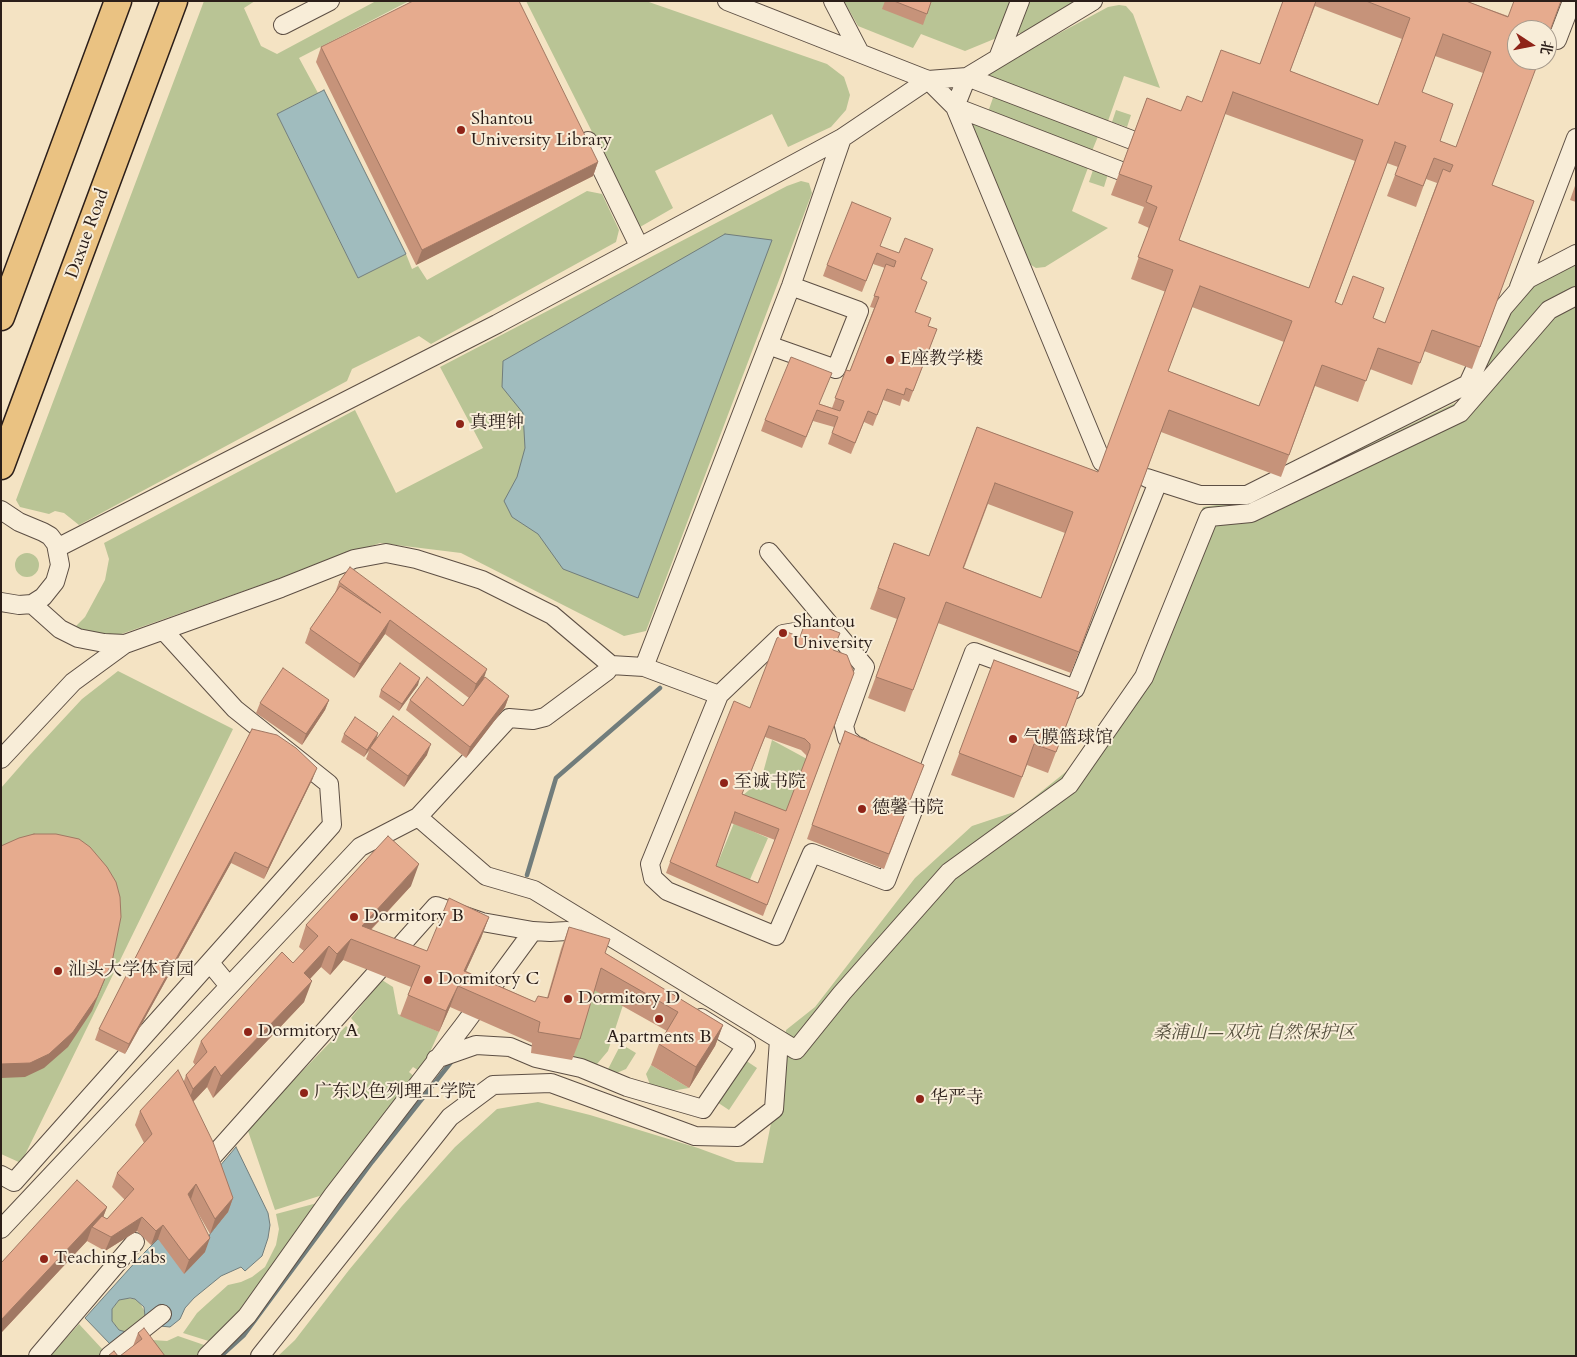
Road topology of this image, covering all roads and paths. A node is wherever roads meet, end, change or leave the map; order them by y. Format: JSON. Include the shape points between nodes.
{"nodes":[{"id":1,"x":118,"y":1,"type":"edge"},
{"id":2,"x":174,"y":1,"type":"edge"},
{"id":3,"x":330,"y":1,"type":"edge"},
{"id":4,"x":727,"y":1,"type":"edge"},
{"id":5,"x":833,"y":1,"type":"edge"},
{"id":6,"x":1020,"y":1,"type":"edge"},
{"id":7,"x":1093,"y":1,"type":"edge"},
{"id":8,"x":1572,"y":1,"type":"edge"},
{"id":9,"x":283,"y":25,"type":"dead end"},
{"id":10,"x":1557,"y":40,"type":"edge"},
{"id":11,"x":860,"y":53,"type":"junction"},
{"id":12,"x":998,"y":58,"type":"junction"},
{"id":13,"x":967,"y":77,"type":"junction"},
{"id":14,"x":928,"y":80,"type":"junction"},
{"id":15,"x":955,"y":106,"type":"junction"},
{"id":16,"x":579,"y":124,"type":"edge"},
{"id":17,"x":842,"y":138,"type":"junction"},
{"id":18,"x":1576,"y":138,"type":"edge"},
{"id":19,"x":1132,"y":140,"type":"edge"},
{"id":20,"x":1121,"y":171,"type":"edge"},
{"id":21,"x":640,"y":246,"type":"junction"},
{"id":22,"x":1576,"y":254,"type":"edge"},
{"id":23,"x":791,"y":286,"type":"junction"},
{"id":24,"x":1518,"y":290,"type":"junction"},
{"id":25,"x":1576,"y":296,"type":"edge"},
{"id":26,"x":1,"y":317,"type":"edge"},
{"id":27,"x":768,"y":344,"type":"junction"},
{"id":28,"x":1102,"y":462,"type":"edge"},
{"id":29,"x":1,"y":466,"type":"edge"},
{"id":30,"x":1,"y":510,"type":"edge"},
{"id":31,"x":57,"y":548,"type":"junction"},
{"id":32,"x":769,"y":552,"type":"dead end"},
{"id":33,"x":1,"y":602,"type":"edge"},
{"id":34,"x":32,"y":604,"type":"junction"},
{"id":35,"x":831,"y":626,"type":"junction"},
{"id":36,"x":164,"y":631,"type":"junction"},
{"id":37,"x":125,"y":644,"type":"junction"},
{"id":38,"x":611,"y":665,"type":"junction"},
{"id":39,"x":644,"y":667,"type":"junction"},
{"id":40,"x":719,"y":695,"type":"junction"},
{"id":41,"x":873,"y":752,"type":"edge"},
{"id":42,"x":1,"y":759,"type":"edge"},
{"id":43,"x":909,"y":766,"type":"edge"},
{"id":44,"x":928,"y":773,"type":"junction"},
{"id":45,"x":418,"y":817,"type":"junction"},
{"id":46,"x":533,"y":931,"type":"junction"},
{"id":47,"x":599,"y":951,"type":"edge"},
{"id":48,"x":210,"y":963,"type":"junction"},
{"id":49,"x":229,"y":986,"type":"junction"},
{"id":50,"x":685,"y":1007,"type":"edge"},
{"id":51,"x":779,"y":1040,"type":"junction"},
{"id":52,"x":436,"y":1059,"type":"junction"},
{"id":53,"x":206,"y":1165,"type":"edge"},
{"id":54,"x":1,"y":1175,"type":"edge"},
{"id":55,"x":1,"y":1229,"type":"edge"},
{"id":56,"x":135,"y":1242,"type":"dead end"},
{"id":57,"x":162,"y":1314,"type":"dead end"},
{"id":58,"x":38,"y":1356,"type":"edge"},
{"id":59,"x":108,"y":1356,"type":"edge"},
{"id":60,"x":207,"y":1356,"type":"edge"},
{"id":61,"x":260,"y":1356,"type":"edge"}],
"edges":[{"from":1,"to":26,"type":"highway"},
{"from":2,"to":29,"type":"highway","name":"Daxue Road"},
{"from":3,"to":9,"type":"street"},
{"from":4,"to":11,"type":"street"},
{"from":5,"to":11,"type":"street"},
{"from":6,"to":12,"type":"street"},
{"from":7,"to":12,"type":"street"},
{"from":8,"to":10,"type":"street"},
{"from":11,"to":14,"type":"street"},
{"from":12,"to":13,"type":"street"},
{"from":13,"to":14,"type":"street"},
{"from":13,"to":15,"type":"street"},
{"from":13,"to":19,"type":"street"},
{"from":14,"to":15,"type":"street"},
{"from":14,"to":17,"type":"street"},
{"from":15,"to":20,"type":"street"},
{"from":15,"to":28,"type":"street"},
{"from":16,"to":21,"type":"street"},
{"from":17,"to":21,"type":"street"},
{"from":17,"to":23,"type":"street"},
{"from":18,"to":24,"type":"street"},
{"from":21,"to":31,"type":"street","via":[[497,324]]},
{"from":22,"to":24,"type":"street","via":[[1528,279]]},
{"from":23,"to":27,"type":"street"},
{"from":23,"to":27,"type":"street","via":[[859,311],[836,369]]},
{"from":24,"to":44,"type":"street","via":[[1502,308],[1468,384],[1247,495],[1200,495],[1151,480],[1076,689],[974,652]]},
{"from":25,"to":51,"type":"street","via":[[1549,310],[1460,413],[1251,513],[1209,517],[1144,677],[1069,785],[949,872],[796,1050]]},
{"from":27,"to":39,"type":"street"},
{"from":30,"to":31,"type":"street","via":[[50,536]]},
{"from":31,"to":34,"type":"street","via":[[60,565],[55,582],[43,597]]},
{"from":32,"to":35,"type":"street"},
{"from":33,"to":34,"type":"street"},
{"from":34,"to":37,"type":"street","via":[[60,629],[78,638]]},
{"from":35,"to":40,"type":"street","via":[[783,634]]},
{"from":35,"to":41,"type":"street","via":[[865,667],[844,726],[847,738]]},
{"from":36,"to":37,"type":"street"},
{"from":36,"to":38,"type":"street","via":[[354,559],[386,553],[482,580],[552,615]]},
{"from":36,"to":48,"type":"street","via":[[235,709],[329,784],[332,825]]},
{"from":37,"to":42,"type":"street","via":[[73,682]]},
{"from":38,"to":39,"type":"street"},
{"from":38,"to":45,"type":"street","via":[[545,717],[533,720],[508,718]]},
{"from":39,"to":40,"type":"street"},
{"from":40,"to":44,"type":"street","via":[[654,852],[650,864],[653,878],[667,891],[776,936],[812,853],[886,881]]},
{"from":43,"to":44,"type":"street"},
{"from":45,"to":49,"type":"street","via":[[360,847]]},
{"from":45,"to":51,"type":"street","via":[[486,876],[534,890]]},
{"from":46,"to":47,"type":"street","via":[[567,931]]},
{"from":46,"to":52,"type":"street"},
{"from":46,"to":53,"type":"street","via":[[482,922],[436,906]]},
{"from":48,"to":49,"type":"street"},
{"from":48,"to":54,"type":"street","via":[[14,1182]]},
{"from":49,"to":55,"type":"street"},
{"from":50,"to":52,"type":"street","via":[[746,1046],[702,1109],[510,1047],[476,1045]]},
{"from":51,"to":61,"type":"street","via":[[774,1109],[738,1137],[695,1136],[551,1083],[493,1085],[450,1117]]},
{"from":52,"to":60,"type":"street","via":[[247,1316]]},
{"from":56,"to":58,"type":"street"},
{"from":57,"to":59,"type":"street"}]}
